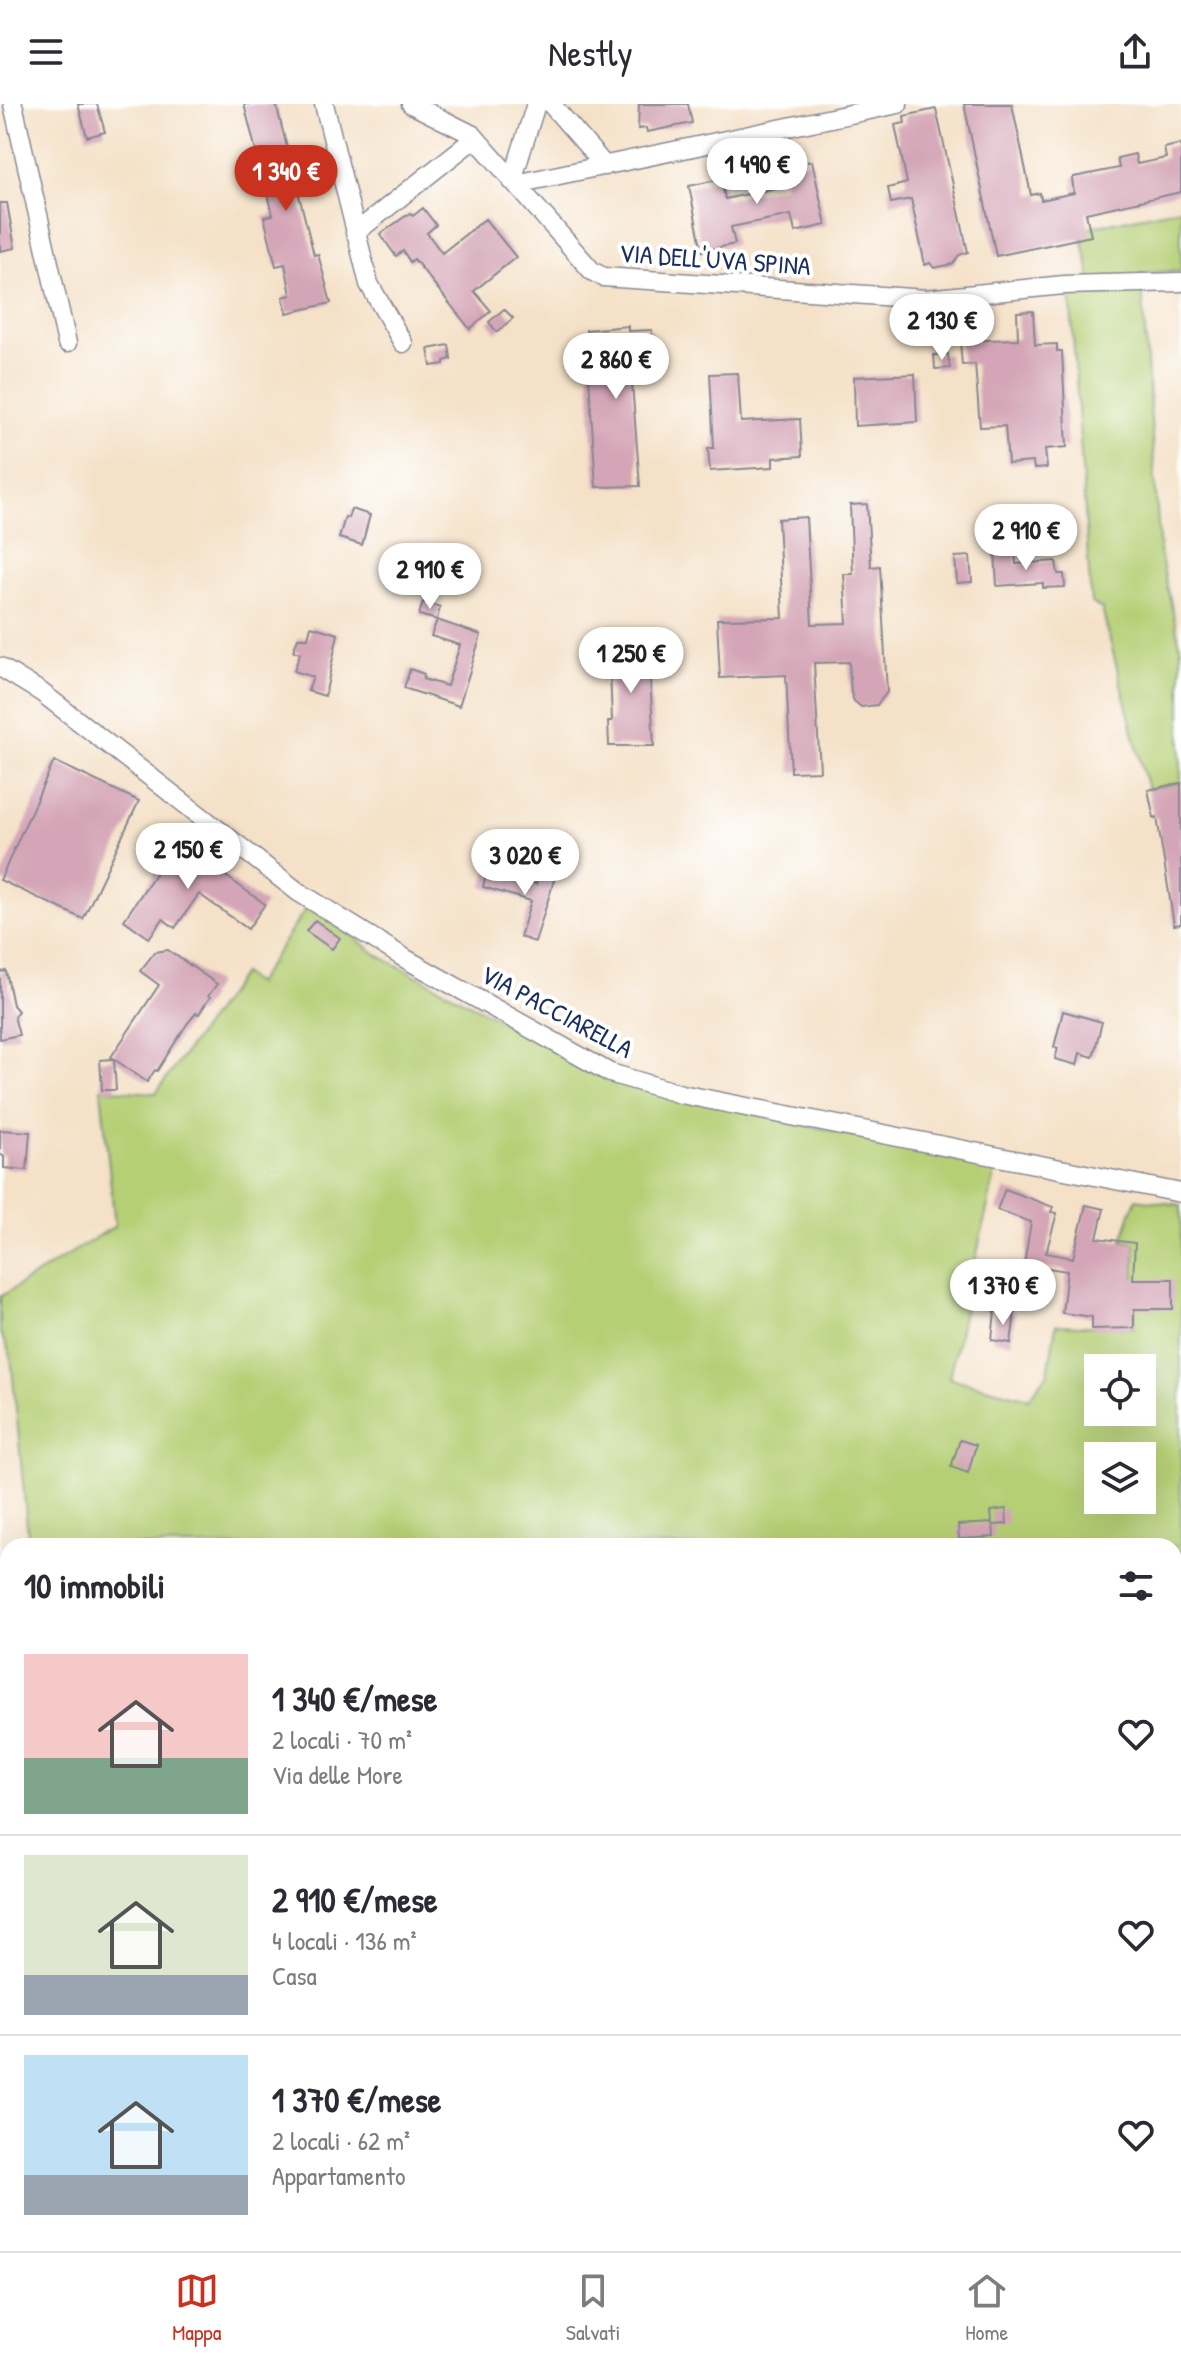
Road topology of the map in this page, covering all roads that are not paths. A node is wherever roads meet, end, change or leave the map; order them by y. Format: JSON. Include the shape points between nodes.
{"nodes":[{"id":1,"x":13,"y":104,"type":"edge"},
{"id":2,"x":324,"y":104,"type":"edge"},
{"id":3,"x":411,"y":104,"type":"edge"},
{"id":4,"x":536,"y":104,"type":"edge"},
{"id":5,"x":551,"y":104,"type":"edge"},
{"id":6,"x":898,"y":104,"type":"edge"},
{"id":7,"x":475,"y":138,"type":"junction"},
{"id":8,"x":605,"y":166,"type":"junction"},
{"id":9,"x":514,"y":182,"type":"junction"},
{"id":10,"x":355,"y":233,"type":"junction"},
{"id":11,"x":1181,"y":282,"type":"edge"},
{"id":12,"x":67,"y":343,"type":"dead end"},
{"id":13,"x":403,"y":343,"type":"dead end"},
{"id":14,"x":0,"y":667,"type":"edge"},
{"id":15,"x":1181,"y":1193,"type":"edge"}],
"edges":[{"from":1,"to":12,"type":"street"},
{"from":2,"to":10,"type":"street"},
{"from":3,"to":7,"type":"street","name":"VIA DELL'UVA SPINA"},
{"from":4,"to":9,"type":"street"},
{"from":5,"to":8,"type":"street"},
{"from":6,"to":8,"type":"street"},
{"from":7,"to":9,"type":"street","name":"VIA DELL'UVA SPINA"},
{"from":7,"to":10,"type":"street"},
{"from":8,"to":9,"type":"street"},
{"from":9,"to":11,"type":"street","name":"VIA DELL'UVA SPINA","via":[[603,277],[926,299],[1064,285]]},
{"from":10,"to":13,"type":"street","via":[[375,298]]},
{"from":14,"to":15,"type":"street","name":"VIA PACCIARELLA","via":[[41,692],[297,891],[610,1073],[681,1094]]}]}
